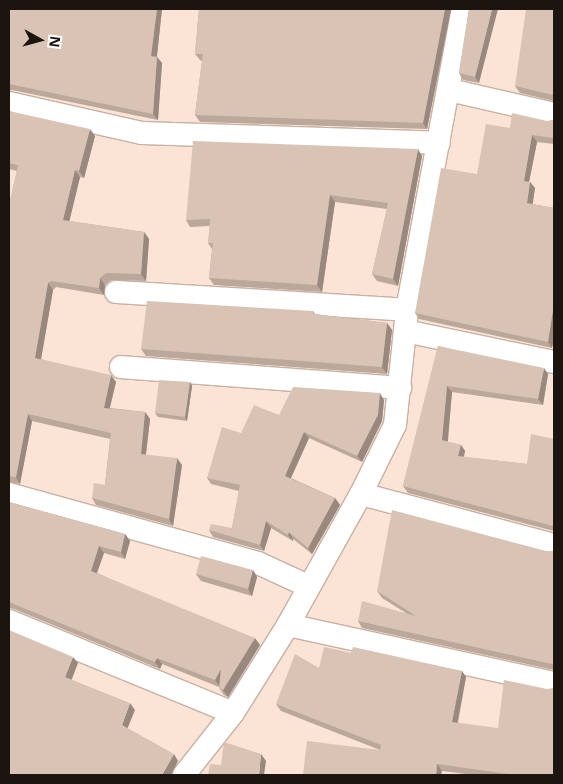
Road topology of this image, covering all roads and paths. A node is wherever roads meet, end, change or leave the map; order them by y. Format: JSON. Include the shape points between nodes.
{"nodes":[{"id":1,"x":463,"y":9,"type":"edge"},
{"id":2,"x":449,"y":90,"type":"junction"},
{"id":3,"x":9,"y":103,"type":"edge"},
{"id":4,"x":554,"y":114,"type":"edge"},
{"id":5,"x":439,"y":143,"type":"junction"},
{"id":6,"x":116,"y":292,"type":"dead end"},
{"id":7,"x":406,"y":321,"type":"junction"},
{"id":8,"x":554,"y":362,"type":"edge"},
{"id":9,"x":121,"y":367,"type":"dead end"},
{"id":10,"x":400,"y":388,"type":"junction"},
{"id":11,"x":9,"y":494,"type":"edge"},
{"id":12,"x":362,"y":494,"type":"junction"},
{"id":13,"x":554,"y":545,"type":"edge"},
{"id":14,"x":308,"y":586,"type":"junction"},
{"id":15,"x":9,"y":621,"type":"edge"},
{"id":16,"x":288,"y":625,"type":"junction"},
{"id":17,"x":554,"y":683,"type":"edge"},
{"id":18,"x":233,"y":713,"type":"junction"},
{"id":19,"x":184,"y":775,"type":"edge"}],
"edges":[{"from":1,"to":2,"type":"street"},
{"from":2,"to":4,"type":"street"},
{"from":2,"to":5,"type":"street"},
{"from":3,"to":5,"type":"street","via":[[142,133]]},
{"from":5,"to":7,"type":"street"},
{"from":6,"to":7,"type":"street"},
{"from":7,"to":8,"type":"street"},
{"from":7,"to":10,"type":"street"},
{"from":9,"to":10,"type":"street"},
{"from":10,"to":12,"type":"street","via":[[395,425]]},
{"from":11,"to":14,"type":"street","via":[[258,563]]},
{"from":12,"to":13,"type":"street"},
{"from":12,"to":14,"type":"street"},
{"from":14,"to":16,"type":"street"},
{"from":15,"to":18,"type":"street"},
{"from":16,"to":17,"type":"street"},
{"from":16,"to":18,"type":"street"},
{"from":18,"to":19,"type":"street"}]}
